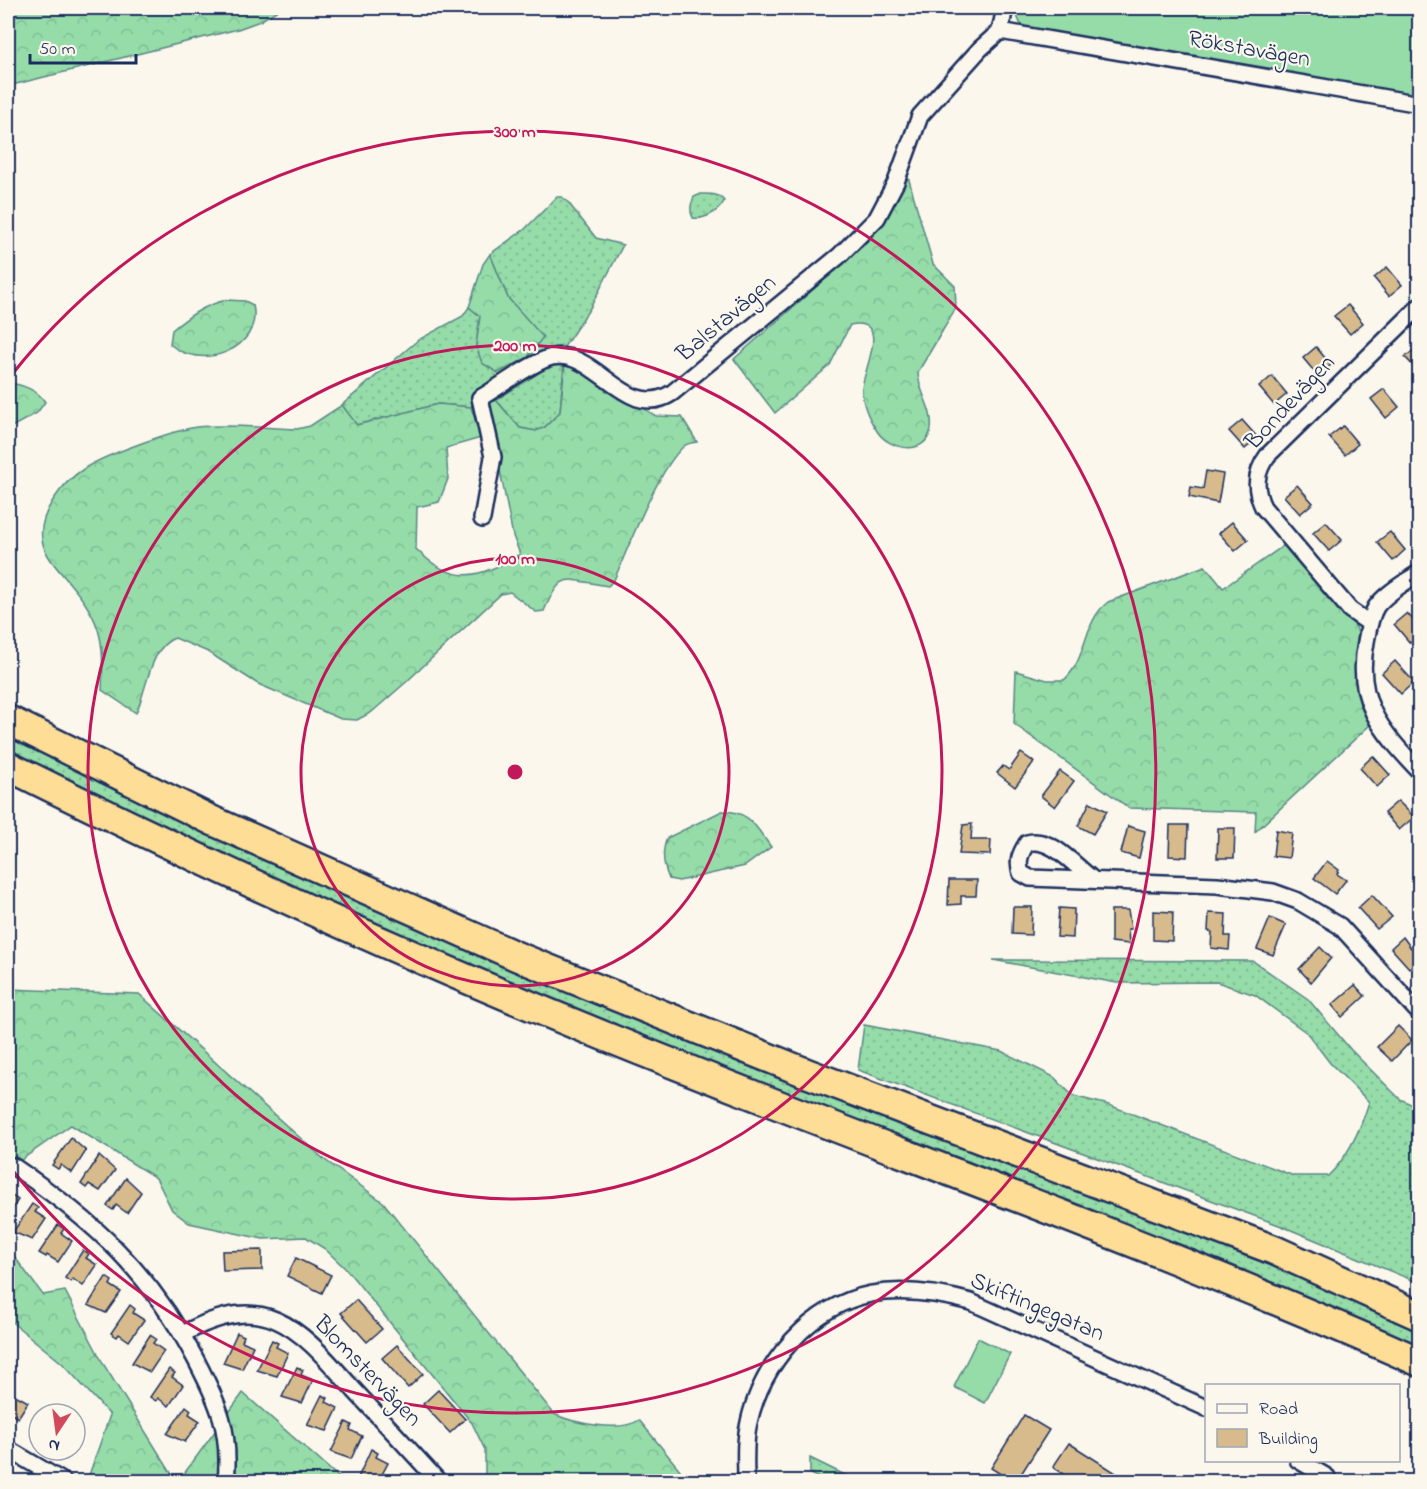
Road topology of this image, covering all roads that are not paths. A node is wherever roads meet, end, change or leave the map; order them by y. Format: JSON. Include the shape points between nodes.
{"nodes":[{"id":1,"x":1005,"y":8,"type":"edge"},
{"id":2,"x":1000,"y":31,"type":"junction"},
{"id":3,"x":1419,"y":104,"type":"edge"},
{"id":4,"x":1419,"y":306,"type":"edge"},
{"id":5,"x":482,"y":519,"type":"dead end"},
{"id":6,"x":1419,"y":572,"type":"edge"},
{"id":7,"x":1370,"y":623,"type":"junction"},
{"id":8,"x":8,"y":720,"type":"edge"},
{"id":9,"x":8,"y":766,"type":"edge"},
{"id":10,"x":1419,"y":772,"type":"edge"},
{"id":11,"x":1090,"y":878,"type":"dead end"},
{"id":12,"x":1419,"y":1014,"type":"edge"},
{"id":13,"x":13,"y":1166,"type":"dead end"},
{"id":14,"x":1419,"y":1316,"type":"edge"},
{"id":15,"x":183,"y":1334,"type":"junction"},
{"id":16,"x":1419,"y":1362,"type":"edge"},
{"id":17,"x":1205,"y":1408,"type":"edge"},
{"id":18,"x":8,"y":1449,"type":"edge"},
{"id":19,"x":1300,"y":1462,"type":"edge"},
{"id":20,"x":1327,"y":1477,"type":"dead end"},
{"id":21,"x":64,"y":1482,"type":"edge"},
{"id":22,"x":226,"y":1482,"type":"edge"},
{"id":23,"x":439,"y":1482,"type":"edge"},
{"id":24,"x":746,"y":1482,"type":"edge"}],
"edges":[{"from":1,"to":2,"type":"street"},
{"from":2,"to":3,"type":"street","name":"Rökstavägen"},
{"from":2,"to":5,"type":"street","name":"Balstavägen","via":[[920,116],[887,201],[863,234],[672,393],[661,400],[638,399],[578,361],[563,356],[541,361],[480,398],[493,457]]},
{"from":4,"to":7,"type":"street","name":"Bondevägen","via":[[1268,455],[1257,479],[1257,494],[1263,507],[1350,610]]},
{"from":6,"to":7,"type":"street","via":[[1383,599]]},
{"from":7,"to":10,"type":"street","via":[[1362,674],[1365,694],[1387,736]]},
{"from":8,"to":14,"type":"highway","via":[[233,831],[516,956],[809,1074],[1274,1250]]},
{"from":9,"to":16,"type":"highway","via":[[299,906],[511,999],[1155,1251]]},
{"from":11,"to":12,"type":"street","via":[[1254,889],[1298,901],[1340,926]]},
{"from":13,"to":15,"type":"street","via":[[109,1239],[157,1293]]},
{"from":15,"to":22,"type":"street","via":[[219,1404],[227,1442]]},
{"from":15,"to":23,"type":"street","name":"Blomstervägen","via":[[208,1320],[231,1315],[256,1315],[293,1327]]},
{"from":17,"to":24,"type":"street","name":"Skiftingegatan","via":[[971,1302],[907,1291],[871,1294],[838,1306],[802,1330],[770,1369],[749,1421]]},
{"from":18,"to":21,"type":"street"},
{"from":19,"to":20,"type":"street"}]}
